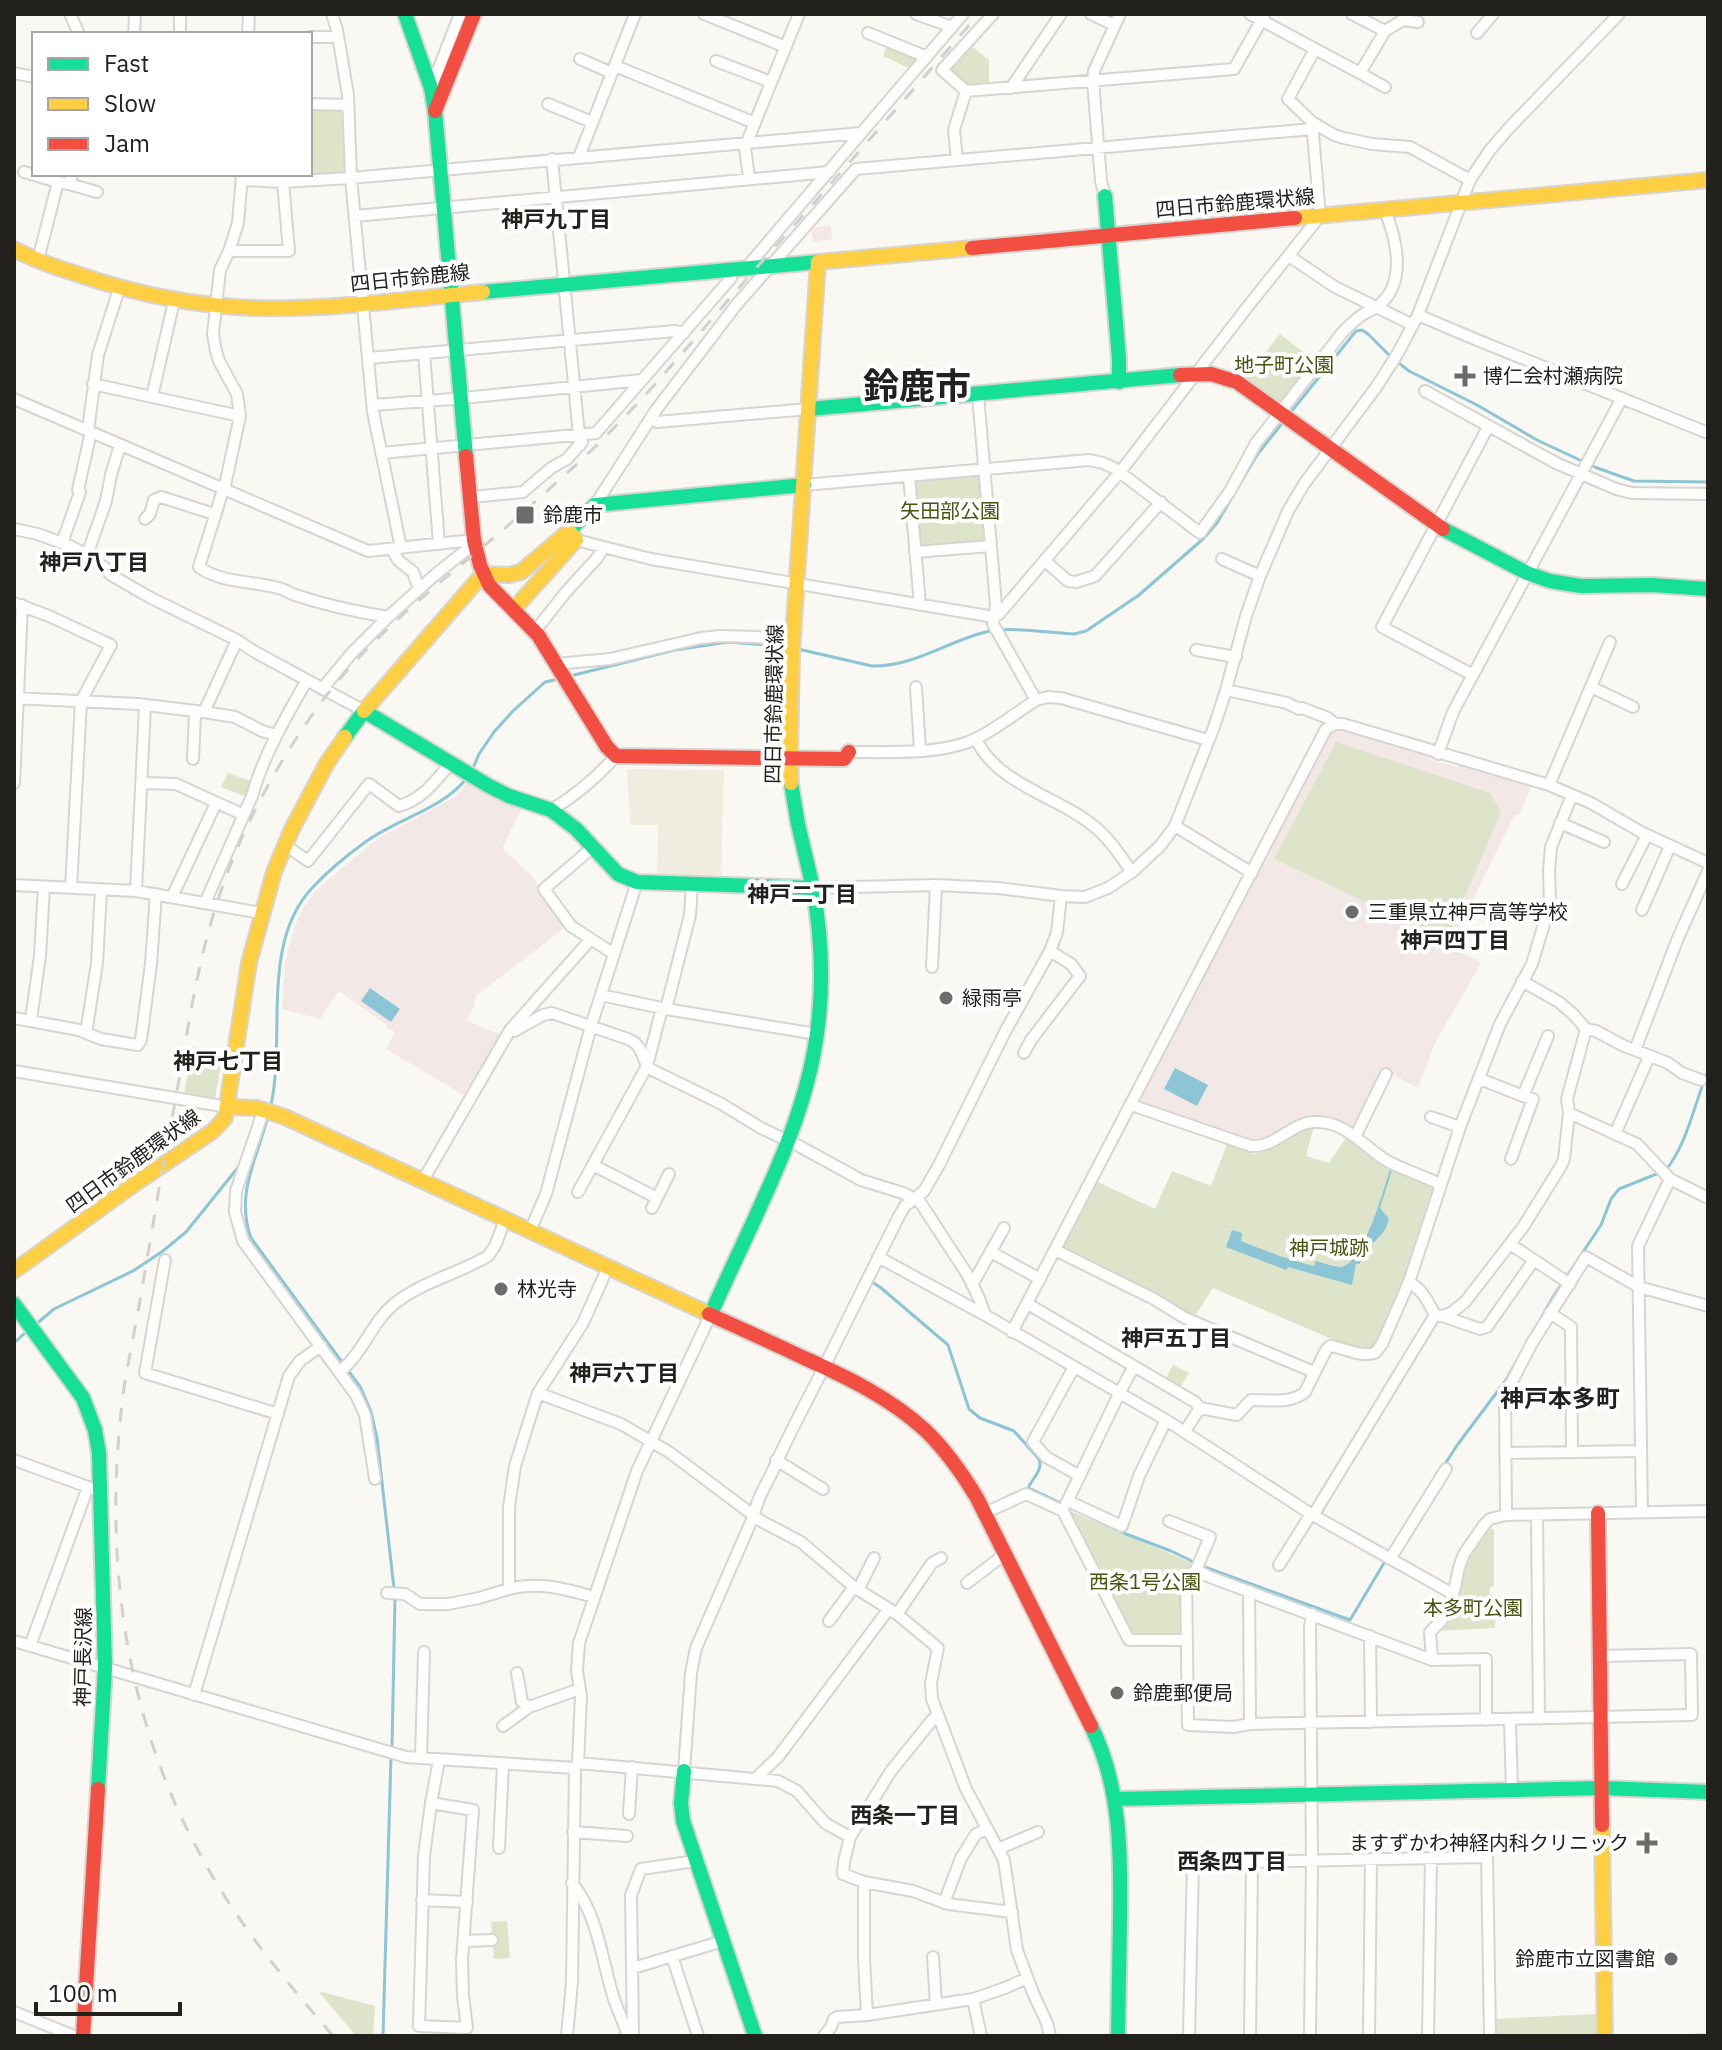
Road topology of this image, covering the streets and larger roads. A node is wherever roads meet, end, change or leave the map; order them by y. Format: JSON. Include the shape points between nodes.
{"nodes":[{"id":1,"x":332,"y":14,"type":"edge"},
{"id":2,"x":405,"y":14,"type":"edge"},
{"id":3,"x":460,"y":14,"type":"edge"},
{"id":4,"x":474,"y":14,"type":"edge"},
{"id":5,"x":635,"y":14,"type":"edge"},
{"id":6,"x":704,"y":14,"type":"edge"},
{"id":7,"x":799,"y":14,"type":"edge"},
{"id":8,"x":916,"y":14,"type":"edge"},
{"id":9,"x":963,"y":14,"type":"edge"},
{"id":10,"x":993,"y":14,"type":"edge"},
{"id":11,"x":1061,"y":14,"type":"edge"},
{"id":12,"x":1091,"y":14,"type":"edge"},
{"id":13,"x":1120,"y":14,"type":"edge"},
{"id":14,"x":1250,"y":14,"type":"edge"},
{"id":15,"x":1352,"y":14,"type":"edge"},
{"id":16,"x":1493,"y":14,"type":"edge"},
{"id":17,"x":1619,"y":14,"type":"edge"},
{"id":18,"x":1263,"y":17,"type":"edge"},
{"id":19,"x":1418,"y":22,"type":"dead end"},
{"id":20,"x":1114,"y":25,"type":"junction"},
{"id":21,"x":952,"y":27,"type":"junction"},
{"id":22,"x":1385,"y":31,"type":"junction"},
{"id":23,"x":868,"y":33,"type":"dead end"},
{"id":24,"x":1477,"y":33,"type":"dead end"},
{"id":25,"x":312,"y":37,"type":"edge"},
{"id":26,"x":338,"y":37,"type":"junction"},
{"id":27,"x":786,"y":47,"type":"junction"},
{"id":28,"x":1315,"y":49,"type":"junction"},
{"id":29,"x":927,"y":57,"type":"junction"},
{"id":30,"x":580,"y":59,"type":"dead end"},
{"id":31,"x":716,"y":61,"type":"dead end"},
{"id":32,"x":614,"y":70,"type":"junction"},
{"id":33,"x":1360,"y":73,"type":"junction"},
{"id":34,"x":1093,"y":81,"type":"junction"},
{"id":35,"x":771,"y":82,"type":"junction"},
{"id":36,"x":1385,"y":87,"type":"dead end"},
{"id":37,"x":431,"y":88,"type":"junction"},
{"id":38,"x":1011,"y":88,"type":"junction"},
{"id":39,"x":966,"y":91,"type":"junction"},
{"id":40,"x":312,"y":104,"type":"edge"},
{"id":41,"x":548,"y":104,"type":"dead end"},
{"id":42,"x":348,"y":105,"type":"junction"},
{"id":43,"x":435,"y":111,"type":"junction"},
{"id":44,"x":592,"y":122,"type":"junction"},
{"id":45,"x":755,"y":123,"type":"junction"},
{"id":46,"x":1312,"y":126,"type":"junction"},
{"id":47,"x":861,"y":133,"type":"junction"},
{"id":48,"x":747,"y":144,"type":"junction"},
{"id":49,"x":1098,"y":148,"type":"junction"},
{"id":50,"x":579,"y":157,"type":"junction"},
{"id":51,"x":552,"y":159,"type":"junction"},
{"id":52,"x":957,"y":160,"type":"junction"},
{"id":53,"x":440,"y":169,"type":"junction"},
{"id":54,"x":24,"y":172,"type":"dead end"},
{"id":55,"x":829,"y":172,"type":"junction"},
{"id":56,"x":32,"y":174,"type":"edge"},
{"id":57,"x":45,"y":176,"type":"edge"},
{"id":58,"x":242,"y":177,"type":"edge"},
{"id":59,"x":351,"y":178,"type":"junction"},
{"id":60,"x":749,"y":178,"type":"junction"},
{"id":61,"x":66,"y":180,"type":"edge"},
{"id":62,"x":1470,"y":180,"type":"junction"},
{"id":63,"x":1708,"y":180,"type":"edge"},
{"id":64,"x":283,"y":182,"type":"junction"},
{"id":65,"x":97,"y":192,"type":"dead end"},
{"id":66,"x":555,"y":196,"type":"junction"},
{"id":67,"x":1105,"y":196,"type":"joint"},
{"id":68,"x":1461,"y":204,"type":"junction"},
{"id":69,"x":443,"y":207,"type":"junction"},
{"id":70,"x":1385,"y":211,"type":"junction"},
{"id":71,"x":355,"y":216,"type":"junction"},
{"id":72,"x":1320,"y":216,"type":"junction"},
{"id":73,"x":1108,"y":235,"type":"junction"},
{"id":74,"x":14,"y":249,"type":"edge"},
{"id":75,"x":229,"y":251,"type":"junction"},
{"id":76,"x":1289,"y":256,"type":"junction"},
{"id":77,"x":38,"y":260,"type":"junction"},
{"id":78,"x":818,"y":262,"type":"junction"},
{"id":79,"x":770,"y":266,"type":"junction"},
{"id":80,"x":739,"y":269,"type":"junction"},
{"id":81,"x":565,"y":284,"type":"junction"},
{"id":82,"x":119,"y":289,"type":"junction"},
{"id":83,"x":452,"y":294,"type":"junction"},
{"id":84,"x":174,"y":301,"type":"junction"},
{"id":85,"x":363,"y":303,"type":"junction"},
{"id":86,"x":216,"y":306,"type":"junction"},
{"id":87,"x":1377,"y":307,"type":"junction"},
{"id":88,"x":1416,"y":320,"type":"junction"},
{"id":89,"x":684,"y":333,"type":"junction"},
{"id":90,"x":570,"y":340,"type":"junction"},
{"id":91,"x":458,"y":350,"type":"junction"},
{"id":92,"x":424,"y":353,"type":"junction"},
{"id":93,"x":369,"y":358,"type":"junction"},
{"id":94,"x":1195,"y":374,"type":"junction"},
{"id":95,"x":642,"y":380,"type":"junction"},
{"id":96,"x":1119,"y":382,"type":"junction"},
{"id":97,"x":93,"y":384,"type":"junction"},
{"id":98,"x":575,"y":388,"type":"junction"},
{"id":99,"x":1425,"y":391,"type":"dead end"},
{"id":100,"x":978,"y":395,"type":"junction"},
{"id":101,"x":152,"y":397,"type":"junction"},
{"id":102,"x":462,"y":398,"type":"junction"},
{"id":103,"x":1622,"y":398,"type":"junction"},
{"id":104,"x":14,"y":399,"type":"edge"},
{"id":105,"x":428,"y":401,"type":"junction"},
{"id":106,"x":373,"y":405,"type":"junction"},
{"id":107,"x":809,"y":409,"type":"junction"},
{"id":108,"x":240,"y":416,"type":"junction"},
{"id":109,"x":1284,"y":416,"type":"junction"},
{"id":110,"x":652,"y":419,"type":"junction"},
{"id":111,"x":1488,"y":427,"type":"junction"},
{"id":112,"x":89,"y":431,"type":"junction"},
{"id":113,"x":1708,"y":433,"type":"edge"},
{"id":114,"x":583,"y":438,"type":"junction"},
{"id":115,"x":120,"y":445,"type":"junction"},
{"id":116,"x":466,"y":445,"type":"junction"},
{"id":117,"x":433,"y":448,"type":"junction"},
{"id":118,"x":1330,"y":449,"type":"junction"},
{"id":119,"x":381,"y":453,"type":"junction"},
{"id":120,"x":984,"y":469,"type":"junction"},
{"id":121,"x":1120,"y":472,"type":"junction"},
{"id":122,"x":1582,"y":472,"type":"junction"},
{"id":123,"x":909,"y":476,"type":"junction"},
{"id":124,"x":804,"y":485,"type":"junction"},
{"id":125,"x":223,"y":490,"type":"junction"},
{"id":126,"x":1708,"y":494,"type":"edge"},
{"id":127,"x":471,"y":497,"type":"junction"},
{"id":128,"x":1161,"y":502,"type":"junction"},
{"id":129,"x":595,"y":505,"type":"junction"},
{"id":130,"x":214,"y":514,"type":"junction"},
{"id":131,"x":145,"y":519,"type":"dead end"},
{"id":132,"x":1437,"y":526,"type":"junction"},
{"id":133,"x":14,"y":529,"type":"edge"},
{"id":134,"x":572,"y":536,"type":"junction"},
{"id":135,"x":62,"y":543,"type":"junction"},
{"id":136,"x":475,"y":543,"type":"junction"},
{"id":137,"x":439,"y":544,"type":"junction"},
{"id":138,"x":991,"y":546,"type":"junction"},
{"id":139,"x":604,"y":547,"type":"junction"},
{"id":140,"x":396,"y":548,"type":"junction"},
{"id":141,"x":915,"y":552,"type":"junction"},
{"id":142,"x":87,"y":555,"type":"junction"},
{"id":143,"x":1222,"y":559,"type":"dead end"},
{"id":144,"x":1045,"y":561,"type":"junction"},
{"id":145,"x":1527,"y":573,"type":"junction"},
{"id":146,"x":483,"y":574,"type":"junction"},
{"id":147,"x":1260,"y":576,"type":"junction"},
{"id":148,"x":797,"y":584,"type":"junction"},
{"id":149,"x":419,"y":589,"type":"junction"},
{"id":150,"x":1708,"y":589,"type":"edge"},
{"id":151,"x":18,"y":604,"type":"edge"},
{"id":152,"x":920,"y":605,"type":"junction"},
{"id":153,"x":514,"y":609,"type":"junction"},
{"id":154,"x":388,"y":617,"type":"junction"},
{"id":155,"x":994,"y":621,"type":"junction"},
{"id":156,"x":535,"y":631,"type":"junction"},
{"id":157,"x":237,"y":640,"type":"junction"},
{"id":158,"x":1610,"y":642,"type":"dead end"},
{"id":159,"x":793,"y":647,"type":"junction"},
{"id":160,"x":1196,"y":650,"type":"dead end"},
{"id":161,"x":1236,"y":657,"type":"junction"},
{"id":162,"x":558,"y":666,"type":"junction"},
{"id":163,"x":1473,"y":675,"type":"junction"},
{"id":164,"x":307,"y":680,"type":"junction"},
{"id":165,"x":916,"y":687,"type":"dead end"},
{"id":166,"x":1591,"y":687,"type":"junction"},
{"id":167,"x":322,"y":689,"type":"junction"},
{"id":168,"x":1226,"y":690,"type":"junction"},
{"id":169,"x":16,"y":698,"type":"edge"},
{"id":170,"x":1036,"y":700,"type":"junction"},
{"id":171,"x":81,"y":701,"type":"junction"},
{"id":172,"x":145,"y":706,"type":"junction"},
{"id":173,"x":1633,"y":707,"type":"dead end"},
{"id":174,"x":364,"y":711,"type":"junction"},
{"id":175,"x":200,"y":712,"type":"junction"},
{"id":176,"x":1335,"y":724,"type":"junction"},
{"id":177,"x":276,"y":735,"type":"junction"},
{"id":178,"x":976,"y":739,"type":"junction"},
{"id":179,"x":1208,"y":740,"type":"junction"},
{"id":180,"x":920,"y":750,"type":"junction"},
{"id":181,"x":849,"y":752,"type":"joint"},
{"id":182,"x":1438,"y":754,"type":"junction"},
{"id":183,"x":616,"y":756,"type":"junction"},
{"id":184,"x":193,"y":759,"type":"dead end"},
{"id":185,"x":790,"y":759,"type":"junction"},
{"id":186,"x":454,"y":765,"type":"junction"},
{"id":187,"x":14,"y":783,"type":"edge"},
{"id":188,"x":142,"y":783,"type":"junction"},
{"id":189,"x":1549,"y":785,"type":"junction"},
{"id":190,"x":1572,"y":795,"type":"junction"},
{"id":191,"x":216,"y":803,"type":"junction"},
{"id":192,"x":551,"y":810,"type":"junction"},
{"id":193,"x":244,"y":815,"type":"junction"},
{"id":194,"x":1560,"y":823,"type":"junction"},
{"id":195,"x":1175,"y":826,"type":"junction"},
{"id":196,"x":1647,"y":835,"type":"junction"},
{"id":197,"x":1604,"y":842,"type":"dead end"},
{"id":198,"x":285,"y":845,"type":"junction"},
{"id":199,"x":1670,"y":846,"type":"junction"},
{"id":200,"x":592,"y":848,"type":"junction"},
{"id":201,"x":1708,"y":863,"type":"edge"},
{"id":202,"x":1708,"y":871,"type":"edge"},
{"id":203,"x":1132,"y":872,"type":"junction"},
{"id":204,"x":1252,"y":873,"type":"junction"},
{"id":205,"x":637,"y":882,"type":"junction"},
{"id":206,"x":1622,"y":884,"type":"dead end"},
{"id":207,"x":14,"y":885,"type":"edge"},
{"id":208,"x":692,"y":885,"type":"junction"},
{"id":209,"x":936,"y":885,"type":"junction"},
{"id":210,"x":44,"y":887,"type":"junction"},
{"id":211,"x":71,"y":888,"type":"junction"},
{"id":212,"x":813,"y":888,"type":"junction"},
{"id":213,"x":101,"y":889,"type":"junction"},
{"id":214,"x":136,"y":891,"type":"junction"},
{"id":215,"x":156,"y":894,"type":"junction"},
{"id":216,"x":1061,"y":896,"type":"junction"},
{"id":217,"x":172,"y":897,"type":"junction"},
{"id":218,"x":205,"y":903,"type":"junction"},
{"id":219,"x":1642,"y":910,"type":"dead end"},
{"id":220,"x":261,"y":913,"type":"junction"},
{"id":221,"x":591,"y":939,"type":"junction"},
{"id":222,"x":1050,"y":951,"type":"junction"},
{"id":223,"x":614,"y":954,"type":"junction"},
{"id":224,"x":932,"y":967,"type":"dead end"},
{"id":225,"x":1522,"y":981,"type":"junction"},
{"id":226,"x":601,"y":995,"type":"junction"},
{"id":227,"x":664,"y":1009,"type":"junction"},
{"id":228,"x":14,"y":1018,"type":"edge"},
{"id":229,"x":31,"y":1020,"type":"junction"},
{"id":230,"x":591,"y":1026,"type":"junction"},
{"id":231,"x":1586,"y":1029,"type":"junction"},
{"id":232,"x":510,"y":1030,"type":"junction"},
{"id":233,"x":86,"y":1033,"type":"junction"},
{"id":234,"x":816,"y":1034,"type":"junction"},
{"id":235,"x":1548,"y":1036,"type":"dead end"},
{"id":236,"x":1635,"y":1050,"type":"junction"},
{"id":237,"x":1024,"y":1053,"type":"dead end"},
{"id":238,"x":1648,"y":1059,"type":"dead end"},
{"id":239,"x":647,"y":1066,"type":"junction"},
{"id":240,"x":14,"y":1071,"type":"edge"},
{"id":241,"x":1386,"y":1074,"type":"dead end"},
{"id":242,"x":1480,"y":1079,"type":"junction"},
{"id":243,"x":1701,"y":1080,"type":"dead end"},
{"id":244,"x":1523,"y":1096,"type":"junction"},
{"id":245,"x":1131,"y":1105,"type":"junction"},
{"id":246,"x":228,"y":1107,"type":"junction"},
{"id":247,"x":265,"y":1108,"type":"junction"},
{"id":248,"x":1569,"y":1113,"type":"junction"},
{"id":249,"x":1431,"y":1117,"type":"dead end"},
{"id":250,"x":1460,"y":1127,"type":"junction"},
{"id":251,"x":1615,"y":1134,"type":"junction"},
{"id":252,"x":1356,"y":1135,"type":"junction"},
{"id":253,"x":787,"y":1140,"type":"junction"},
{"id":254,"x":1511,"y":1159,"type":"dead end"},
{"id":255,"x":593,"y":1165,"type":"junction"},
{"id":256,"x":669,"y":1174,"type":"dead end"},
{"id":257,"x":1666,"y":1174,"type":"junction"},
{"id":258,"x":422,"y":1182,"type":"junction"},
{"id":259,"x":1441,"y":1184,"type":"junction"},
{"id":260,"x":578,"y":1192,"type":"dead end"},
{"id":261,"x":1708,"y":1198,"type":"edge"},
{"id":262,"x":915,"y":1199,"type":"junction"},
{"id":263,"x":505,"y":1220,"type":"junction"},
{"id":264,"x":1004,"y":1228,"type":"dead end"},
{"id":265,"x":530,"y":1231,"type":"junction"},
{"id":266,"x":1510,"y":1244,"type":"junction"},
{"id":267,"x":1055,"y":1250,"type":"junction"},
{"id":268,"x":991,"y":1252,"type":"junction"},
{"id":269,"x":878,"y":1257,"type":"junction"},
{"id":270,"x":165,"y":1260,"type":"dead end"},
{"id":271,"x":1534,"y":1260,"type":"junction"},
{"id":272,"x":608,"y":1267,"type":"junction"},
{"id":273,"x":14,"y":1271,"type":"edge"},
{"id":274,"x":1040,"y":1279,"type":"junction"},
{"id":275,"x":1566,"y":1281,"type":"junction"},
{"id":276,"x":1409,"y":1282,"type":"junction"},
{"id":277,"x":972,"y":1285,"type":"junction"},
{"id":278,"x":1639,"y":1287,"type":"junction"},
{"id":279,"x":14,"y":1304,"type":"edge"},
{"id":280,"x":1028,"y":1304,"type":"junction"},
{"id":281,"x":1708,"y":1306,"type":"edge"},
{"id":282,"x":1550,"y":1313,"type":"junction"},
{"id":283,"x":711,"y":1314,"type":"junction"},
{"id":284,"x":985,"y":1315,"type":"junction"},
{"id":285,"x":1439,"y":1316,"type":"junction"},
{"id":286,"x":1012,"y":1332,"type":"junction"},
{"id":287,"x":321,"y":1346,"type":"junction"},
{"id":288,"x":1134,"y":1366,"type":"junction"},
{"id":289,"x":824,"y":1367,"type":"junction"},
{"id":290,"x":1074,"y":1367,"type":"junction"},
{"id":291,"x":340,"y":1371,"type":"junction"},
{"id":292,"x":1314,"y":1372,"type":"junction"},
{"id":293,"x":538,"y":1393,"type":"junction"},
{"id":294,"x":1119,"y":1394,"type":"junction"},
{"id":295,"x":1200,"y":1408,"type":"junction"},
{"id":296,"x":278,"y":1414,"type":"junction"},
{"id":297,"x":1166,"y":1420,"type":"junction"},
{"id":298,"x":1185,"y":1431,"type":"junction"},
{"id":299,"x":651,"y":1441,"type":"junction"},
{"id":300,"x":1641,"y":1451,"type":"junction"},
{"id":301,"x":1572,"y":1452,"type":"junction"},
{"id":302,"x":1506,"y":1453,"type":"junction"},
{"id":303,"x":14,"y":1460,"type":"edge"},
{"id":304,"x":776,"y":1460,"type":"junction"},
{"id":305,"x":1446,"y":1469,"type":"dead end"},
{"id":306,"x":1080,"y":1476,"type":"junction"},
{"id":307,"x":375,"y":1479,"type":"dead end"},
{"id":308,"x":94,"y":1489,"type":"junction"},
{"id":309,"x":823,"y":1489,"type":"dead end"},
{"id":310,"x":1065,"y":1506,"type":"junction"},
{"id":311,"x":1708,"y":1511,"type":"edge"},
{"id":312,"x":1642,"y":1512,"type":"junction"},
{"id":313,"x":985,"y":1513,"type":"junction"},
{"id":314,"x":1598,"y":1513,"type":"junction"},
{"id":315,"x":1312,"y":1514,"type":"junction"},
{"id":316,"x":754,"y":1515,"type":"junction"},
{"id":317,"x":1506,"y":1515,"type":"junction"},
{"id":318,"x":1537,"y":1515,"type":"junction"},
{"id":319,"x":1169,"y":1521,"type":"dead end"},
{"id":320,"x":1005,"y":1554,"type":"junction"},
{"id":321,"x":1388,"y":1557,"type":"junction"},
{"id":322,"x":874,"y":1558,"type":"dead end"},
{"id":323,"x":941,"y":1558,"type":"dead end"},
{"id":324,"x":1198,"y":1564,"type":"junction"},
{"id":325,"x":1279,"y":1565,"type":"dead end"},
{"id":326,"x":967,"y":1583,"type":"dead end"},
{"id":327,"x":509,"y":1589,"type":"junction"},
{"id":328,"x":856,"y":1589,"type":"junction"},
{"id":329,"x":1249,"y":1591,"type":"junction"},
{"id":330,"x":387,"y":1593,"type":"dead end"},
{"id":331,"x":1453,"y":1594,"type":"junction"},
{"id":332,"x":594,"y":1597,"type":"junction"},
{"id":333,"x":893,"y":1612,"type":"junction"},
{"id":334,"x":1312,"y":1614,"type":"junction"},
{"id":335,"x":829,"y":1621,"type":"dead end"},
{"id":336,"x":1370,"y":1636,"type":"junction"},
{"id":337,"x":1187,"y":1640,"type":"junction"},
{"id":338,"x":14,"y":1641,"type":"edge"},
{"id":339,"x":30,"y":1646,"type":"junction"},
{"id":340,"x":424,"y":1652,"type":"dead end"},
{"id":341,"x":1600,"y":1656,"type":"junction"},
{"id":342,"x":1432,"y":1660,"type":"junction"},
{"id":343,"x":105,"y":1668,"type":"junction"},
{"id":344,"x":517,"y":1673,"type":"dead end"},
{"id":345,"x":580,"y":1689,"type":"junction"},
{"id":346,"x":194,"y":1695,"type":"junction"},
{"id":347,"x":529,"y":1707,"type":"junction"},
{"id":348,"x":939,"y":1717,"type":"junction"},
{"id":349,"x":1600,"y":1717,"type":"junction"},
{"id":350,"x":1539,"y":1719,"type":"junction"},
{"id":351,"x":1486,"y":1720,"type":"junction"},
{"id":352,"x":1510,"y":1720,"type":"junction"},
{"id":353,"x":1371,"y":1722,"type":"junction"},
{"id":354,"x":1250,"y":1724,"type":"junction"},
{"id":355,"x":1311,"y":1724,"type":"junction"},
{"id":356,"x":503,"y":1726,"type":"dead end"},
{"id":357,"x":421,"y":1758,"type":"junction"},
{"id":358,"x":439,"y":1760,"type":"junction"},
{"id":359,"x":503,"y":1764,"type":"junction"},
{"id":360,"x":576,"y":1766,"type":"junction"},
{"id":361,"x":632,"y":1767,"type":"junction"},
{"id":362,"x":684,"y":1771,"type":"junction"},
{"id":363,"x":756,"y":1778,"type":"junction"},
{"id":364,"x":1602,"y":1788,"type":"junction"},
{"id":365,"x":1512,"y":1790,"type":"junction"},
{"id":366,"x":1708,"y":1792,"type":"edge"},
{"id":367,"x":1312,"y":1795,"type":"junction"},
{"id":368,"x":1115,"y":1799,"type":"junction"},
{"id":369,"x":431,"y":1803,"type":"junction"},
{"id":370,"x":629,"y":1814,"type":"dead end"},
{"id":371,"x":987,"y":1829,"type":"junction"},
{"id":372,"x":573,"y":1832,"type":"junction"},
{"id":373,"x":1038,"y":1832,"type":"dead end"},
{"id":374,"x":627,"y":1836,"type":"dead end"},
{"id":375,"x":850,"y":1837,"type":"junction"},
{"id":376,"x":499,"y":1848,"type":"dead end"},
{"id":377,"x":998,"y":1849,"type":"junction"},
{"id":378,"x":1431,"y":1858,"type":"junction"},
{"id":379,"x":1371,"y":1860,"type":"junction"},
{"id":380,"x":696,"y":1861,"type":"junction"},
{"id":381,"x":1312,"y":1861,"type":"junction"},
{"id":382,"x":1252,"y":1862,"type":"junction"},
{"id":383,"x":864,"y":1882,"type":"junction"},
{"id":384,"x":572,"y":1883,"type":"junction"},
{"id":385,"x":422,"y":1900,"type":"junction"},
{"id":386,"x":467,"y":1902,"type":"junction"},
{"id":387,"x":944,"y":1903,"type":"junction"},
{"id":388,"x":1012,"y":1912,"type":"junction"},
{"id":389,"x":492,"y":1940,"type":"dead end"},
{"id":390,"x":464,"y":1941,"type":"junction"},
{"id":391,"x":723,"y":1941,"type":"junction"},
{"id":392,"x":672,"y":1956,"type":"junction"},
{"id":393,"x":933,"y":1957,"type":"dead end"},
{"id":394,"x":633,"y":1968,"type":"junction"},
{"id":395,"x":1027,"y":1978,"type":"junction"},
{"id":396,"x":973,"y":1999,"type":"junction"},
{"id":397,"x":936,"y":2004,"type":"junction"},
{"id":398,"x":14,"y":2012,"type":"edge"},
{"id":399,"x":867,"y":2015,"type":"junction"},
{"id":400,"x":74,"y":2036,"type":"edge"},
{"id":401,"x":83,"y":2036,"type":"edge"},
{"id":402,"x":567,"y":2036,"type":"edge"},
{"id":403,"x":631,"y":2036,"type":"edge"},
{"id":404,"x":698,"y":2036,"type":"edge"},
{"id":405,"x":755,"y":2036,"type":"edge"},
{"id":406,"x":824,"y":2036,"type":"edge"},
{"id":407,"x":981,"y":2036,"type":"edge"},
{"id":408,"x":1050,"y":2036,"type":"edge"},
{"id":409,"x":1118,"y":2036,"type":"edge"},
{"id":410,"x":1189,"y":2036,"type":"edge"},
{"id":411,"x":1250,"y":2036,"type":"edge"},
{"id":412,"x":1310,"y":2036,"type":"edge"},
{"id":413,"x":1369,"y":2036,"type":"edge"},
{"id":414,"x":1428,"y":2036,"type":"edge"},
{"id":415,"x":1490,"y":2036,"type":"edge"},
{"id":416,"x":1605,"y":2036,"type":"edge"}],
"edges":[{"from":1,"to":26,"type":"street"},
{"from":2,"to":37,"type":"street"},
{"from":3,"to":37,"type":"street"},
{"from":4,"to":43,"type":"street"},
{"from":5,"to":32,"type":"street"},
{"from":6,"to":27,"type":"street"},
{"from":7,"to":27,"type":"street"},
{"from":8,"to":21,"type":"street"},
{"from":9,"to":21,"type":"street"},
{"from":10,"to":39,"type":"street","via":[[942,70]]},
{"from":11,"to":38,"type":"street"},
{"from":12,"to":20,"type":"street"},
{"from":13,"to":20,"type":"street"},
{"from":14,"to":18,"type":"street"},
{"from":15,"to":22,"type":"street"},
{"from":16,"to":24,"type":"street"},
{"from":17,"to":62,"type":"street","via":[[1510,127]]},
{"from":18,"to":28,"type":"street"},
{"from":18,"to":34,"type":"street","via":[[1234,69]]},
{"from":19,"to":22,"type":"street","via":[[1403,20]]},
{"from":20,"to":34,"type":"street"},
{"from":21,"to":29,"type":"street"},
{"from":22,"to":33,"type":"street"},
{"from":23,"to":29,"type":"street"},
{"from":25,"to":26,"type":"street"},
{"from":26,"to":42,"type":"street"},
{"from":27,"to":35,"type":"street"},
{"from":28,"to":33,"type":"street"},
{"from":28,"to":46,"type":"street","via":[[1288,99]]},
{"from":29,"to":47,"type":"street"},
{"from":30,"to":32,"type":"street"},
{"from":31,"to":35,"type":"street"},
{"from":32,"to":44,"type":"street"},
{"from":32,"to":45,"type":"street"},
{"from":33,"to":36,"type":"street"},
{"from":34,"to":38,"type":"street"},
{"from":34,"to":49,"type":"street"},
{"from":35,"to":45,"type":"street"},
{"from":37,"to":43,"type":"street"},
{"from":38,"to":39,"type":"street"},
{"from":39,"to":52,"type":"street","via":[[954,130]]},
{"from":40,"to":42,"type":"street"},
{"from":41,"to":44,"type":"street"},
{"from":42,"to":59,"type":"street"},
{"from":43,"to":53,"type":"street"},
{"from":44,"to":50,"type":"street"},
{"from":45,"to":48,"type":"street"},
{"from":46,"to":49,"type":"street"},
{"from":46,"to":62,"type":"street","via":[[1344,138],[1410,147]]},
{"from":46,"to":72,"type":"street"},
{"from":47,"to":48,"type":"street"},
{"from":47,"to":55,"type":"street"},
{"from":48,"to":50,"type":"street"},
{"from":48,"to":60,"type":"street"},
{"from":49,"to":52,"type":"street"},
{"from":49,"to":67,"type":"street"},
{"from":50,"to":51,"type":"street"},
{"from":51,"to":53,"type":"street"},
{"from":51,"to":66,"type":"street"},
{"from":52,"to":79,"type":"street","via":[[856,169]]},
{"from":53,"to":59,"type":"street"},
{"from":53,"to":69,"type":"street"},
{"from":54,"to":56,"type":"street"},
{"from":55,"to":60,"type":"street"},
{"from":55,"to":80,"type":"street"},
{"from":57,"to":61,"type":"street"},
{"from":58,"to":64,"type":"street"},
{"from":58,"to":75,"type":"street","via":[[238,223]]},
{"from":59,"to":64,"type":"street"},
{"from":59,"to":71,"type":"street"},
{"from":60,"to":66,"type":"street"},
{"from":61,"to":65,"type":"street"},
{"from":61,"to":77,"type":"street"},
{"from":62,"to":68,"type":"street"},
{"from":63,"to":68,"type":"street","name":"四日市鈴鹿環状線"},
{"from":64,"to":75,"type":"street","via":[[289,251]]},
{"from":66,"to":69,"type":"street"},
{"from":66,"to":81,"type":"street"},
{"from":67,"to":73,"type":"street"},
{"from":68,"to":70,"type":"street","name":"四日市鈴鹿環状線"},
{"from":68,"to":88,"type":"street"},
{"from":69,"to":71,"type":"street"},
{"from":69,"to":83,"type":"street"},
{"from":70,"to":72,"type":"street","name":"四日市鈴鹿環状線"},
{"from":70,"to":87,"type":"street","via":[[1396,246],[1397,272]]},
{"from":71,"to":85,"type":"street"},
{"from":72,"to":73,"type":"street","name":"四日市鈴鹿環状線"},
{"from":72,"to":76,"type":"street"},
{"from":73,"to":78,"type":"street","name":"四日市鈴鹿環状線"},
{"from":73,"to":96,"type":"street"},
{"from":74,"to":77,"type":"street","name":"四日市鈴鹿線"},
{"from":75,"to":86,"type":"street","via":[[220,270]]},
{"from":76,"to":87,"type":"street"},
{"from":76,"to":94,"type":"street"},
{"from":77,"to":82,"type":"street","name":"四日市鈴鹿線"},
{"from":78,"to":79,"type":"street","name":"四日市鈴鹿線"},
{"from":78,"to":107,"type":"street","name":"四日市鈴鹿環状線"},
{"from":79,"to":80,"type":"street","name":"四日市鈴鹿線"},
{"from":79,"to":110,"type":"street"},
{"from":80,"to":81,"type":"street","name":"四日市鈴鹿線"},
{"from":80,"to":89,"type":"street"},
{"from":81,"to":83,"type":"street","name":"四日市鈴鹿線"},
{"from":81,"to":90,"type":"street"},
{"from":82,"to":84,"type":"street","name":"四日市鈴鹿線"},
{"from":82,"to":97,"type":"street"},
{"from":83,"to":85,"type":"street","name":"四日市鈴鹿線"},
{"from":83,"to":91,"type":"street"},
{"from":84,"to":86,"type":"street","name":"四日市鈴鹿線"},
{"from":84,"to":101,"type":"street"},
{"from":85,"to":86,"type":"street","name":"四日市鈴鹿線"},
{"from":85,"to":93,"type":"street"},
{"from":86,"to":108,"type":"street","via":[[216,351],[237,394]]},
{"from":87,"to":88,"type":"street"},
{"from":87,"to":109,"type":"street","via":[[1342,333]]},
{"from":88,"to":103,"type":"street"},
{"from":88,"to":118,"type":"street","via":[[1391,365]]},
{"from":89,"to":90,"type":"street"},
{"from":89,"to":95,"type":"street"},
{"from":90,"to":91,"type":"street"},
{"from":90,"to":98,"type":"street"},
{"from":91,"to":92,"type":"street"},
{"from":91,"to":102,"type":"street"},
{"from":92,"to":93,"type":"street"},
{"from":92,"to":105,"type":"street"},
{"from":93,"to":106,"type":"street"},
{"from":94,"to":96,"type":"street"},
{"from":94,"to":109,"type":"street","via":[[1237,382]]},
{"from":94,"to":121,"type":"street"},
{"from":95,"to":98,"type":"street"},
{"from":95,"to":114,"type":"street","via":[[596,433]]},
{"from":96,"to":100,"type":"street"},
{"from":97,"to":101,"type":"street"},
{"from":97,"to":112,"type":"street"},
{"from":98,"to":102,"type":"street"},
{"from":98,"to":114,"type":"street"},
{"from":99,"to":111,"type":"street"},
{"from":100,"to":107,"type":"street"},
{"from":100,"to":120,"type":"street"},
{"from":101,"to":108,"type":"street"},
{"from":102,"to":105,"type":"street"},
{"from":102,"to":116,"type":"street"},
{"from":103,"to":113,"type":"street"},
{"from":103,"to":122,"type":"street"},
{"from":104,"to":112,"type":"street"},
{"from":105,"to":106,"type":"street"},
{"from":105,"to":117,"type":"street"},
{"from":106,"to":119,"type":"street"},
{"from":107,"to":110,"type":"street"},
{"from":107,"to":124,"type":"street","name":"四日市鈴鹿環状線"},
{"from":108,"to":125,"type":"street"},
{"from":109,"to":118,"type":"street"},
{"from":109,"to":128,"type":"street","via":[[1256,443],[1200,533]]},
{"from":110,"to":129,"type":"street"},
{"from":111,"to":122,"type":"street"},
{"from":111,"to":132,"type":"street"},
{"from":112,"to":115,"type":"street"},
{"from":112,"to":135,"type":"street","via":[[80,492]]},
{"from":114,"to":116,"type":"street"},
{"from":114,"to":127,"type":"street","via":[[567,459],[523,492]]},
{"from":115,"to":125,"type":"street"},
{"from":115,"to":142,"type":"street"},
{"from":116,"to":117,"type":"street"},
{"from":116,"to":127,"type":"street"},
{"from":117,"to":119,"type":"street"},
{"from":117,"to":137,"type":"street"},
{"from":118,"to":132,"type":"street"},
{"from":118,"to":147,"type":"street","via":[[1288,511]]},
{"from":119,"to":140,"type":"street"},
{"from":120,"to":121,"type":"street","via":[[1089,460]]},
{"from":120,"to":123,"type":"street"},
{"from":120,"to":138,"type":"street"},
{"from":121,"to":128,"type":"street"},
{"from":121,"to":144,"type":"street"},
{"from":122,"to":126,"type":"street","via":[[1624,492]]},
{"from":122,"to":145,"type":"street"},
{"from":123,"to":124,"type":"street"},
{"from":123,"to":141,"type":"street"},
{"from":124,"to":129,"type":"street"},
{"from":124,"to":148,"type":"street","name":"四日市鈴鹿環状線"},
{"from":125,"to":130,"type":"street"},
{"from":125,"to":140,"type":"street","via":[[368,551]]},
{"from":127,"to":136,"type":"street"},
{"from":128,"to":144,"type":"street","via":[[1095,576],[1068,581]]},
{"from":129,"to":134,"type":"street"},
{"from":130,"to":131,"type":"street","via":[[161,497]]},
{"from":130,"to":154,"type":"street","via":[[199,567],[203,571]]},
{"from":132,"to":145,"type":"street"},
{"from":132,"to":163,"type":"street","via":[[1382,627]]},
{"from":133,"to":135,"type":"street"},
{"from":134,"to":139,"type":"street"},
{"from":134,"to":146,"type":"street","via":[[521,572]]},
{"from":134,"to":153,"type":"street"},
{"from":135,"to":142,"type":"street"},
{"from":136,"to":137,"type":"street"},
{"from":136,"to":146,"type":"street"},
{"from":136,"to":149,"type":"street"},
{"from":137,"to":140,"type":"street"},
{"from":138,"to":141,"type":"street"},
{"from":138,"to":155,"type":"street"},
{"from":139,"to":148,"type":"street"},
{"from":139,"to":156,"type":"street"},
{"from":140,"to":149,"type":"street","via":[[398,560],[413,572]]},
{"from":141,"to":152,"type":"street"},
{"from":142,"to":157,"type":"street","via":[[111,575]]},
{"from":143,"to":147,"type":"street"},
{"from":144,"to":155,"type":"street"},
{"from":145,"to":150,"type":"street","via":[[1574,585]]},
{"from":145,"to":163,"type":"street"},
{"from":146,"to":153,"type":"street"},
{"from":146,"to":174,"type":"street","name":"四日市鈴鹿環状線"},
{"from":147,"to":161,"type":"street"},
{"from":148,"to":152,"type":"street"},
{"from":148,"to":159,"type":"street","name":"四日市鈴鹿環状線"},
{"from":149,"to":154,"type":"street"},
{"from":151,"to":169,"type":"street"},
{"from":151,"to":171,"type":"street","via":[[111,645]]},
{"from":152,"to":155,"type":"street"},
{"from":153,"to":156,"type":"street"},
{"from":154,"to":167,"type":"street"},
{"from":155,"to":170,"type":"street"},
{"from":156,"to":162,"type":"street"},
{"from":157,"to":164,"type":"street"},
{"from":157,"to":175,"type":"street"},
{"from":158,"to":166,"type":"street"},
{"from":159,"to":162,"type":"street","via":[[757,637],[720,636]]},
{"from":159,"to":185,"type":"street","name":"四日市鈴鹿環状線"},
{"from":160,"to":161,"type":"street"},
{"from":161,"to":168,"type":"street"},
{"from":162,"to":183,"type":"street"},
{"from":163,"to":182,"type":"street"},
{"from":164,"to":167,"type":"street"},
{"from":164,"to":177,"type":"street"},
{"from":165,"to":180,"type":"street"},
{"from":166,"to":173,"type":"street"},
{"from":166,"to":189,"type":"street"},
{"from":167,"to":174,"type":"street"},
{"from":168,"to":176,"type":"street","via":[[1287,703]]},
{"from":168,"to":179,"type":"street"},
{"from":169,"to":171,"type":"street"},
{"from":169,"to":187,"type":"street"},
{"from":170,"to":178,"type":"street"},
{"from":170,"to":179,"type":"street","via":[[1061,698]]},
{"from":171,"to":172,"type":"street"},
{"from":171,"to":211,"type":"street"},
{"from":172,"to":175,"type":"street"},
{"from":172,"to":188,"type":"street"},
{"from":174,"to":186,"type":"street"},
{"from":174,"to":198,"type":"street","name":"四日市鈴鹿環状線","via":[[327,763]]},
{"from":175,"to":177,"type":"street","via":[[235,717]]},
{"from":175,"to":184,"type":"street"},
{"from":176,"to":182,"type":"street"},
{"from":176,"to":204,"type":"street","via":[[1326,729]]},
{"from":177,"to":193,"type":"street"},
{"from":178,"to":180,"type":"street"},
{"from":178,"to":203,"type":"street","via":[[1003,771],[1095,826]]},
{"from":179,"to":195,"type":"street"},
{"from":180,"to":181,"type":"street"},
{"from":181,"to":185,"type":"street","via":[[844,759]]},
{"from":182,"to":189,"type":"street"},
{"from":183,"to":185,"type":"street"},
{"from":183,"to":192,"type":"street","via":[[585,788]]},
{"from":185,"to":212,"type":"street","name":"四日市鈴鹿環状線"},
{"from":186,"to":192,"type":"street","via":[[509,796]]},
{"from":186,"to":198,"type":"street","via":[[425,793],[399,806],[369,784],[308,861]]},
{"from":188,"to":191,"type":"street","via":[[176,784]]},
{"from":188,"to":214,"type":"street"},
{"from":189,"to":190,"type":"street"},
{"from":190,"to":194,"type":"street"},
{"from":190,"to":196,"type":"street"},
{"from":191,"to":193,"type":"street"},
{"from":191,"to":217,"type":"street"},
{"from":192,"to":200,"type":"street"},
{"from":193,"to":218,"type":"street"},
{"from":194,"to":197,"type":"street"},
{"from":194,"to":225,"type":"street","via":[[1550,855],[1550,904]]},
{"from":195,"to":203,"type":"street"},
{"from":195,"to":204,"type":"street"},
{"from":196,"to":199,"type":"street"},
{"from":196,"to":206,"type":"street"},
{"from":198,"to":220,"type":"street","name":"四日市鈴鹿環状線"},
{"from":199,"to":201,"type":"street"},
{"from":199,"to":219,"type":"street"},
{"from":200,"to":205,"type":"street","via":[[618,874]]},
{"from":200,"to":221,"type":"street","via":[[544,889],[571,926]]},
{"from":202,"to":236,"type":"street"},
{"from":203,"to":216,"type":"street","via":[[1090,895]]},
{"from":204,"to":245,"type":"street"},
{"from":205,"to":208,"type":"street"},
{"from":205,"to":223,"type":"street"},
{"from":207,"to":210,"type":"street"},
{"from":208,"to":212,"type":"street"},
{"from":208,"to":227,"type":"street","via":[[690,915]]},
{"from":209,"to":212,"type":"street"},
{"from":209,"to":216,"type":"street"},
{"from":209,"to":224,"type":"street"},
{"from":210,"to":211,"type":"street"},
{"from":210,"to":229,"type":"street"},
{"from":211,"to":213,"type":"street"},
{"from":212,"to":234,"type":"street","name":"四日市鈴鹿環状線","via":[[822,965]]},
{"from":213,"to":214,"type":"street"},
{"from":213,"to":233,"type":"street"},
{"from":214,"to":215,"type":"street"},
{"from":215,"to":217,"type":"street"},
{"from":215,"to":233,"type":"street","via":[[141,1040],[138,1045]]},
{"from":216,"to":222,"type":"street"},
{"from":217,"to":218,"type":"street"},
{"from":218,"to":220,"type":"street"},
{"from":220,"to":246,"type":"street","name":"四日市鈴鹿環状線"},
{"from":221,"to":223,"type":"street"},
{"from":221,"to":232,"type":"street"},
{"from":222,"to":237,"type":"street","via":[[1080,976]]},
{"from":222,"to":262,"type":"street","via":[[939,1165]]},
{"from":223,"to":226,"type":"street"},
{"from":225,"to":231,"type":"street","via":[[1559,1002]]},
{"from":225,"to":242,"type":"street"},
{"from":226,"to":227,"type":"street"},
{"from":226,"to":230,"type":"street"},
{"from":227,"to":234,"type":"street"},
{"from":227,"to":239,"type":"street"},
{"from":228,"to":229,"type":"street"},
{"from":229,"to":233,"type":"street"},
{"from":230,"to":232,"type":"street","via":[[552,1013]]},
{"from":230,"to":239,"type":"street","via":[[635,1043]]},
{"from":230,"to":265,"type":"street","via":[[546,1194]]},
{"from":231,"to":236,"type":"street"},
{"from":231,"to":248,"type":"street","via":[[1567,1099]]},
{"from":232,"to":258,"type":"street"},
{"from":234,"to":253,"type":"street","name":"四日市鈴鹿環状線"},
{"from":235,"to":244,"type":"street"},
{"from":236,"to":243,"type":"street"},
{"from":238,"to":251,"type":"street"},
{"from":239,"to":253,"type":"street"},
{"from":239,"to":255,"type":"street"},
{"from":240,"to":246,"type":"street"},
{"from":241,"to":252,"type":"street"},
{"from":242,"to":244,"type":"street"},
{"from":242,"to":250,"type":"street"},
{"from":244,"to":254,"type":"street","via":[[1533,1099]]},
{"from":245,"to":252,"type":"street","via":[[1251,1146],[1268,1144],[1313,1122]]},
{"from":245,"to":267,"type":"street"},
{"from":246,"to":247,"type":"street"},
{"from":246,"to":273,"type":"street","name":"四日市鈴鹿環状線","via":[[213,1131]]},
{"from":247,"to":258,"type":"street"},
{"from":247,"to":287,"type":"street","via":[[236,1191],[235,1212],[243,1241]]},
{"from":248,"to":251,"type":"street"},
{"from":248,"to":266,"type":"street","via":[[1561,1166]]},
{"from":249,"to":250,"type":"street"},
{"from":250,"to":259,"type":"street"},
{"from":251,"to":257,"type":"street","via":[[1637,1144]]},
{"from":252,"to":259,"type":"street","via":[[1391,1163]]},
{"from":253,"to":262,"type":"street","via":[[861,1180]]},
{"from":253,"to":283,"type":"street","name":"四日市鈴鹿環状線"},
{"from":255,"to":256,"type":"street","via":[[654,1203]]},
{"from":255,"to":260,"type":"street"},
{"from":257,"to":261,"type":"street"},
{"from":257,"to":278,"type":"street","via":[[1638,1246]]},
{"from":258,"to":263,"type":"street"},
{"from":259,"to":276,"type":"street"},
{"from":262,"to":269,"type":"street","via":[[905,1206]]},
{"from":262,"to":277,"type":"street"},
{"from":263,"to":265,"type":"street"},
{"from":263,"to":291,"type":"street","via":[[488,1256],[402,1297]]},
{"from":264,"to":268,"type":"street"},
{"from":265,"to":272,"type":"street"},
{"from":266,"to":271,"type":"street"},
{"from":266,"to":285,"type":"street","via":[[1465,1302]]},
{"from":267,"to":274,"type":"street"},
{"from":267,"to":292,"type":"street","via":[[1185,1318]]},
{"from":268,"to":274,"type":"street"},
{"from":268,"to":277,"type":"street"},
{"from":269,"to":284,"type":"street"},
{"from":269,"to":289,"type":"street"},
{"from":270,"to":296,"type":"street","via":[[145,1373]]},
{"from":271,"to":275,"type":"street"},
{"from":271,"to":285,"type":"street","via":[[1487,1327]]},
{"from":272,"to":283,"type":"street"},
{"from":272,"to":293,"type":"street","via":[[583,1323]]},
{"from":274,"to":280,"type":"street"},
{"from":275,"to":278,"type":"street","via":[[1586,1257]]},
{"from":275,"to":282,"type":"street"},
{"from":276,"to":285,"type":"street"},
{"from":276,"to":292,"type":"street","via":[[1375,1353],[1360,1355],[1330,1346]]},
{"from":277,"to":284,"type":"street"},
{"from":278,"to":281,"type":"street"},
{"from":278,"to":300,"type":"street"},
{"from":279,"to":308,"type":"street","name":"神戸長沢線","via":[[72,1380],[90,1413],[99,1453]]},
{"from":280,"to":286,"type":"street"},
{"from":280,"to":288,"type":"street"},
{"from":282,"to":301,"type":"street","via":[[1571,1327]]},
{"from":282,"to":302,"type":"street","via":[[1505,1395]]},
{"from":283,"to":289,"type":"street"},
{"from":283,"to":299,"type":"street"},
{"from":284,"to":286,"type":"street"},
{"from":285,"to":315,"type":"street"},
{"from":286,"to":290,"type":"street"},
{"from":287,"to":291,"type":"street"},
{"from":287,"to":296,"type":"street","via":[[294,1367]]},
{"from":288,"to":294,"type":"street"},
{"from":288,"to":295,"type":"street"},
{"from":289,"to":304,"type":"street"},
{"from":289,"to":313,"type":"street","via":[[865,1387],[935,1440],[964,1474]]},
{"from":290,"to":294,"type":"street"},
{"from":290,"to":306,"type":"street","via":[[1033,1442],[1046,1457]]},
{"from":291,"to":307,"type":"street","via":[[365,1415]]},
{"from":292,"to":295,"type":"street","via":[[1305,1392],[1292,1400],[1251,1400],[1237,1415]]},
{"from":293,"to":299,"type":"street"},
{"from":293,"to":327,"type":"street","via":[[515,1466]]},
{"from":294,"to":297,"type":"street"},
{"from":294,"to":306,"type":"street"},
{"from":295,"to":298,"type":"street"},
{"from":296,"to":346,"type":"street"},
{"from":297,"to":298,"type":"street"},
{"from":297,"to":310,"type":"street","via":[[1122,1526]]},
{"from":298,"to":315,"type":"street"},
{"from":299,"to":316,"type":"street"},
{"from":299,"to":332,"type":"street"},
{"from":300,"to":301,"type":"street"},
{"from":300,"to":312,"type":"street"},
{"from":301,"to":302,"type":"street"},
{"from":302,"to":317,"type":"street"},
{"from":303,"to":308,"type":"street"},
{"from":304,"to":309,"type":"street"},
{"from":304,"to":316,"type":"street"},
{"from":305,"to":321,"type":"street"},
{"from":306,"to":310,"type":"street"},
{"from":308,"to":339,"type":"street"},
{"from":308,"to":343,"type":"street","name":"神戸長沢線"},
{"from":310,"to":313,"type":"street","via":[[1026,1494]]},
{"from":310,"to":337,"type":"street","via":[[1129,1640]]},
{"from":311,"to":312,"type":"street"},
{"from":312,"to":314,"type":"street"},
{"from":313,"to":320,"type":"street"},
{"from":314,"to":318,"type":"street"},
{"from":314,"to":341,"type":"street"},
{"from":315,"to":321,"type":"street"},
{"from":315,"to":325,"type":"street"},
{"from":316,"to":328,"type":"street","via":[[801,1542]]},
{"from":316,"to":362,"type":"street","via":[[696,1648]]},
{"from":317,"to":318,"type":"street"},
{"from":317,"to":331,"type":"street","via":[[1490,1519],[1464,1554]]},
{"from":318,"to":350,"type":"street"},
{"from":319,"to":324,"type":"street","via":[[1210,1537]]},
{"from":320,"to":326,"type":"street"},
{"from":320,"to":368,"type":"street","via":[[1094,1732]]},
{"from":321,"to":331,"type":"street"},
{"from":322,"to":328,"type":"street"},
{"from":323,"to":333,"type":"street"},
{"from":324,"to":329,"type":"street","via":[[1210,1577]]},
{"from":324,"to":337,"type":"street","via":[[1186,1577]]},
{"from":327,"to":330,"type":"street","via":[[448,1604],[420,1604],[405,1594]]},
{"from":327,"to":332,"type":"street","via":[[552,1586]]},
{"from":328,"to":333,"type":"street"},
{"from":328,"to":335,"type":"street"},
{"from":329,"to":334,"type":"street"},
{"from":329,"to":354,"type":"street"},
{"from":331,"to":342,"type":"street","via":[[1430,1632]]},
{"from":332,"to":345,"type":"street","via":[[579,1643]]},
{"from":333,"to":348,"type":"street","via":[[938,1648],[931,1683]]},
{"from":333,"to":363,"type":"street"},
{"from":334,"to":336,"type":"street"},
{"from":334,"to":355,"type":"street"},
{"from":336,"to":342,"type":"street"},
{"from":336,"to":353,"type":"street"},
{"from":337,"to":354,"type":"street","via":[[1188,1725]]},
{"from":338,"to":339,"type":"street"},
{"from":339,"to":343,"type":"street"},
{"from":340,"to":357,"type":"street"},
{"from":341,"to":349,"type":"street"},
{"from":341,"to":349,"type":"street","via":[[1691,1654],[1692,1715]]},
{"from":342,"to":351,"type":"street","via":[[1486,1659]]},
{"from":343,"to":346,"type":"street"},
{"from":343,"to":401,"type":"street","name":"神戸長沢線"},
{"from":344,"to":347,"type":"street","via":[[522,1702]]},
{"from":345,"to":347,"type":"street"},
{"from":345,"to":360,"type":"street"},
{"from":346,"to":357,"type":"street"},
{"from":347,"to":356,"type":"street"},
{"from":348,"to":371,"type":"street"},
{"from":348,"to":375,"type":"street","via":[[904,1753]]},
{"from":349,"to":350,"type":"street"},
{"from":349,"to":364,"type":"street"},
{"from":350,"to":352,"type":"street"},
{"from":351,"to":352,"type":"street"},
{"from":351,"to":353,"type":"street"},
{"from":352,"to":365,"type":"street"},
{"from":353,"to":355,"type":"street"},
{"from":354,"to":355,"type":"street"},
{"from":355,"to":367,"type":"street"},
{"from":357,"to":358,"type":"street"},
{"from":358,"to":359,"type":"street"},
{"from":358,"to":369,"type":"street"},
{"from":359,"to":360,"type":"street"},
{"from":359,"to":376,"type":"street"},
{"from":360,"to":361,"type":"street"},
{"from":360,"to":372,"type":"street"},
{"from":361,"to":362,"type":"street"},
{"from":361,"to":370,"type":"street"},
{"from":362,"to":363,"type":"street"},
{"from":362,"to":380,"type":"street","via":[[683,1821]]},
{"from":363,"to":375,"type":"street","via":[[797,1791],[825,1823]]},
{"from":364,"to":365,"type":"street"},
{"from":364,"to":366,"type":"street"},
{"from":364,"to":416,"type":"street"},
{"from":365,"to":367,"type":"street"},
{"from":367,"to":368,"type":"street"},
{"from":367,"to":381,"type":"street"},
{"from":368,"to":409,"type":"street","via":[[1121,1862]]},
{"from":369,"to":385,"type":"street"},
{"from":369,"to":386,"type":"street","via":[[473,1810]]},
{"from":371,"to":377,"type":"street"},
{"from":371,"to":387,"type":"street","via":[[976,1834],[961,1858]]},
{"from":372,"to":374,"type":"street"},
{"from":372,"to":384,"type":"street"},
{"from":373,"to":377,"type":"street"},
{"from":375,"to":383,"type":"street","via":[[843,1874]]},
{"from":377,"to":388,"type":"street"},
{"from":378,"to":379,"type":"street"},
{"from":378,"to":414,"type":"street"},
{"from":378,"to":415,"type":"street","via":[[1487,1857]]},
{"from":379,"to":381,"type":"street"},
{"from":379,"to":413,"type":"street"},
{"from":380,"to":391,"type":"street"},
{"from":380,"to":394,"type":"street","via":[[641,1869],[631,1895]]},
{"from":381,"to":382,"type":"street"},
{"from":381,"to":412,"type":"street"},
{"from":382,"to":410,"type":"street","via":[[1193,1863]]},
{"from":382,"to":411,"type":"street"},
{"from":383,"to":387,"type":"street","via":[[903,1888]]},
{"from":383,"to":399,"type":"street"},
{"from":384,"to":402,"type":"street"},
{"from":384,"to":403,"type":"street","via":[[589,1909],[612,1992]]},
{"from":385,"to":386,"type":"street"},
{"from":385,"to":390,"type":"street","via":[[419,2026],[467,2028]]},
{"from":386,"to":390,"type":"street"},
{"from":387,"to":388,"type":"street"},
{"from":388,"to":395,"type":"street"},
{"from":389,"to":390,"type":"street"},
{"from":391,"to":392,"type":"street"},
{"from":391,"to":405,"type":"street"},
{"from":392,"to":394,"type":"street"},
{"from":392,"to":404,"type":"street"},
{"from":393,"to":397,"type":"street"},
{"from":394,"to":403,"type":"street"},
{"from":395,"to":396,"type":"street"},
{"from":395,"to":408,"type":"street"},
{"from":396,"to":397,"type":"street"},
{"from":396,"to":407,"type":"street"},
{"from":397,"to":399,"type":"street"},
{"from":398,"to":400,"type":"street"},
{"from":399,"to":406,"type":"street","via":[[837,2017]]}]}
